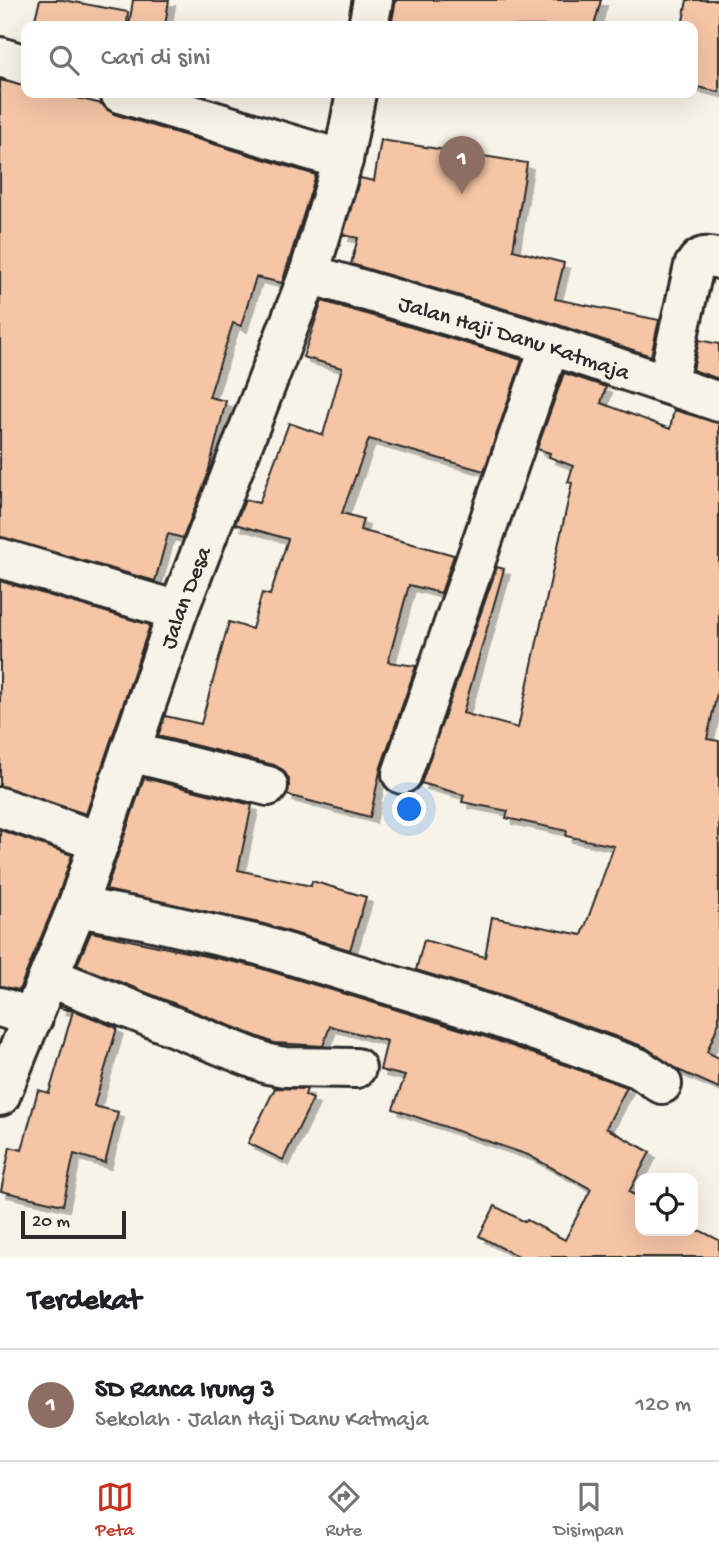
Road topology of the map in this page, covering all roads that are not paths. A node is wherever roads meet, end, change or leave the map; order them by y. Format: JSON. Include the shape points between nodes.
{"nodes":[{"id":1,"x":373,"y":0,"type":"edge"},
{"id":2,"x":369,"y":21,"type":"edge"},
{"id":3,"x":0,"y":57,"type":"edge"},
{"id":4,"x":21,"y":63,"type":"edge"},
{"id":5,"x":137,"y":98,"type":"edge"},
{"id":6,"x":355,"y":98,"type":"edge"},
{"id":7,"x":343,"y":160,"type":"junction"},
{"id":8,"x":719,"y":259,"type":"edge"},
{"id":9,"x":309,"y":274,"type":"junction"},
{"id":10,"x":550,"y":345,"type":"junction"},
{"id":11,"x":667,"y":384,"type":"junction"},
{"id":12,"x":719,"y":402,"type":"edge"},
{"id":13,"x":0,"y":558,"type":"edge"},
{"id":14,"x":178,"y":611,"type":"junction"},
{"id":15,"x":130,"y":752,"type":"junction"},
{"id":16,"x":402,"y":774,"type":"dead end"},
{"id":17,"x":268,"y":786,"type":"dead end"},
{"id":18,"x":0,"y":807,"type":"edge"},
{"id":19,"x":100,"y":842,"type":"junction"},
{"id":20,"x":76,"y":907,"type":"junction"},
{"id":21,"x":49,"y":977,"type":"junction"},
{"id":22,"x":17,"y":1013,"type":"edge"},
{"id":23,"x":356,"y":1068,"type":"dead end"},
{"id":24,"x":662,"y":1084,"type":"dead end"},
{"id":25,"x":0,"y":1096,"type":"edge"}],
"edges":[{"from":1,"to":2,"type":"street"},
{"from":3,"to":4,"type":"street"},
{"from":5,"to":7,"type":"street"},
{"from":6,"to":7,"type":"street","name":"Jalan Desa"},
{"from":7,"to":9,"type":"street","name":"Jalan Desa"},
{"from":8,"to":11,"type":"street","via":[[700,257],[694,266]]},
{"from":9,"to":10,"type":"street","name":"Jalan Haji Danu Katmaja"},
{"from":9,"to":14,"type":"street","name":"Jalan Desa"},
{"from":10,"to":11,"type":"street","name":"Jalan Haji Danu Katmaja"},
{"from":10,"to":16,"type":"street"},
{"from":11,"to":12,"type":"street","name":"Jalan Haji Danu Katmaja"},
{"from":13,"to":14,"type":"street"},
{"from":14,"to":15,"type":"street","name":"Jalan Desa"},
{"from":15,"to":17,"type":"street"},
{"from":15,"to":19,"type":"street","name":"Jalan Desa"},
{"from":18,"to":19,"type":"street"},
{"from":19,"to":20,"type":"street","name":"Jalan Desa"},
{"from":20,"to":21,"type":"street","name":"Jalan Desa"},
{"from":20,"to":24,"type":"street","via":[[259,945],[484,1013],[638,1068]]},
{"from":21,"to":22,"type":"street","name":"Jalan Desa"},
{"from":21,"to":23,"type":"street","via":[[268,1064]]},
{"from":22,"to":25,"type":"street","name":"Jalan Desa"}]}
